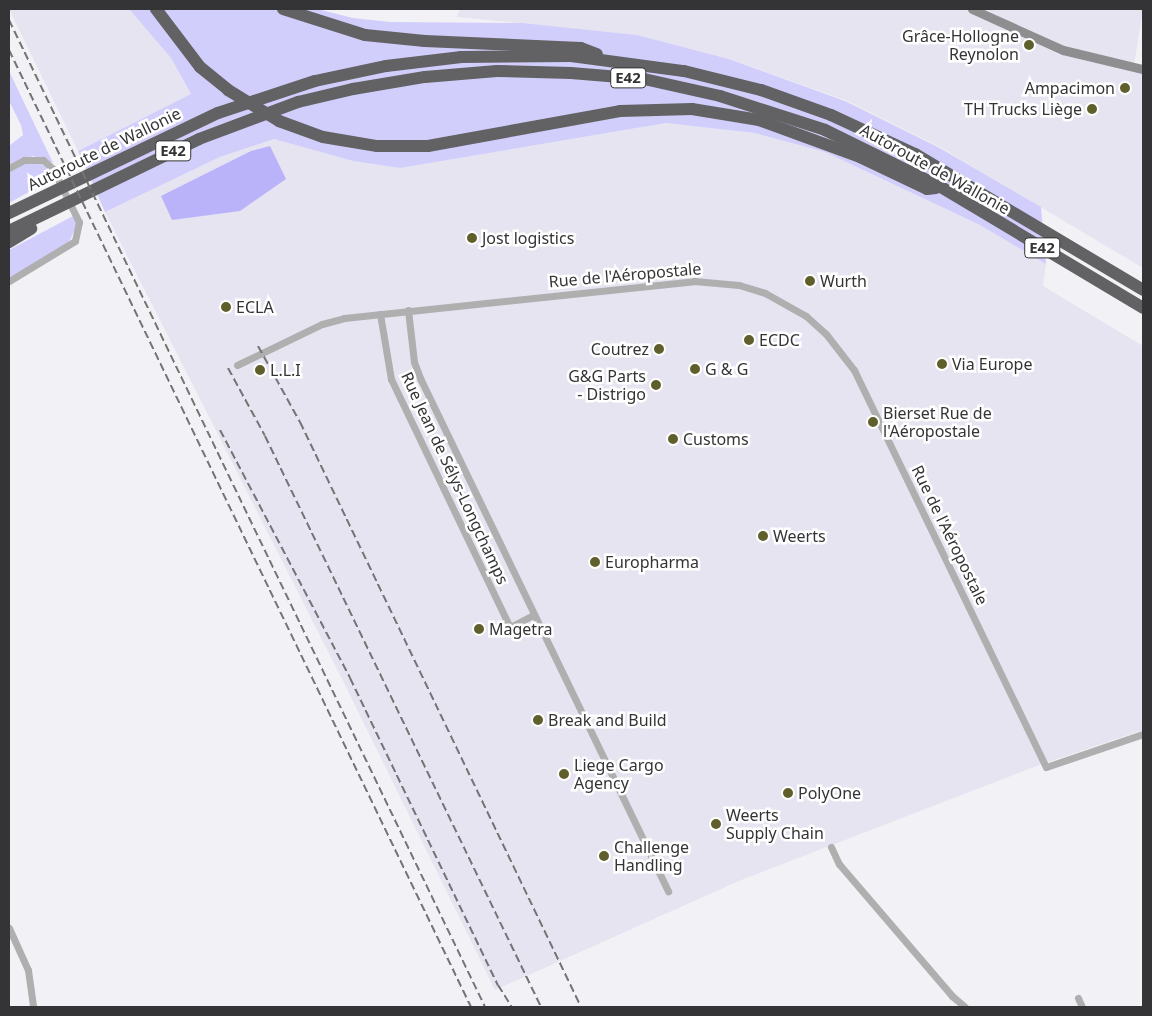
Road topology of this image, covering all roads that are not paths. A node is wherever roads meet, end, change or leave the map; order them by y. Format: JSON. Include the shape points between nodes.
{"nodes":[{"id":1,"x":156,"y":9,"type":"edge"},
{"id":2,"x":283,"y":9,"type":"edge"},
{"id":3,"x":972,"y":9,"type":"edge"},
{"id":4,"x":608,"y":60,"type":"junction"},
{"id":5,"x":1143,"y":70,"type":"edge"},
{"id":6,"x":9,"y":168,"type":"edge"},
{"id":7,"x":941,"y":188,"type":"junction"},
{"id":8,"x":9,"y":213,"type":"edge"},
{"id":9,"x":51,"y":213,"type":"junction"},
{"id":10,"x":9,"y":232,"type":"edge"},
{"id":11,"x":9,"y":242,"type":"edge"},
{"id":12,"x":9,"y":281,"type":"edge"},
{"id":13,"x":1143,"y":290,"type":"edge"},
{"id":14,"x":1143,"y":308,"type":"edge"},
{"id":15,"x":408,"y":310,"type":"junction"},
{"id":16,"x":380,"y":314,"type":"junction"},
{"id":17,"x":237,"y":366,"type":"dead end"},
{"id":18,"x":534,"y":616,"type":"junction"},
{"id":19,"x":1143,"y":734,"type":"edge"},
{"id":20,"x":830,"y":846,"type":"dead end"},
{"id":21,"x":668,"y":891,"type":"dead end"},
{"id":22,"x":9,"y":928,"type":"edge"},
{"id":23,"x":1078,"y":998,"type":"dead end"},
{"id":24,"x":33,"y":1007,"type":"edge"},
{"id":25,"x":965,"y":1007,"type":"edge"},
{"id":26,"x":1082,"y":1007,"type":"edge"}],
"edges":[{"from":1,"to":7,"type":"highway","via":[[200,67],[228,90],[279,121],[333,140],[377,146],[428,146],[620,111],[692,109],[759,120],[860,157],[927,189]]},
{"from":2,"to":4,"type":"highway","via":[[365,35],[581,48]]},
{"from":3,"to":5,"type":"street","via":[[1063,50]]},
{"from":4,"to":8,"type":"highway","name":"Autoroute de Wallonie","number":"E42","via":[[534,54],[460,57],[360,71],[279,91],[218,113]]},
{"from":4,"to":13,"type":"highway","name":"Autoroute de Wallonie","number":"E42","via":[[723,80],[795,102],[865,130],[964,181]]},
{"from":6,"to":12,"type":"street","via":[[24,160],[43,160],[53,169],[79,222],[75,241]]},
{"from":7,"to":9,"type":"highway","name":"Autoroute de Wallonie","number":"E42","via":[[859,144],[791,116],[720,96],[644,80],[534,71],[461,73],[362,87],[298,102],[235,124]]},
{"from":7,"to":14,"type":"highway","name":"Autoroute de Wallonie","number":"E42"},
{"from":9,"to":10,"type":"highway","name":"Autoroute de Wallonie","number":"E42"},
{"from":9,"to":11,"type":"highway"},
{"from":15,"to":16,"type":"street","name":"Rue de l'Aéropostale"},
{"from":15,"to":18,"type":"street","name":"Rue Jean de Sélys-Longchamps","via":[[414,362],[421,380]]},
{"from":15,"to":19,"type":"street","name":"Rue de l'Aéropostale","via":[[701,281],[765,293],[806,316],[826,334],[854,370],[1046,767]]},
{"from":16,"to":17,"type":"street","name":"Rue de l'Aéropostale","via":[[327,322]]},
{"from":16,"to":18,"type":"street","name":"Rue Jean de Sélys-Longchamps","via":[[391,379],[510,627]]},
{"from":18,"to":21,"type":"street","name":"Rue Jean de Sélys-Longchamps"},
{"from":20,"to":25,"type":"street","via":[[839,864]]},
{"from":22,"to":24,"type":"street","via":[[28,970]]},
{"from":23,"to":26,"type":"street"}]}
